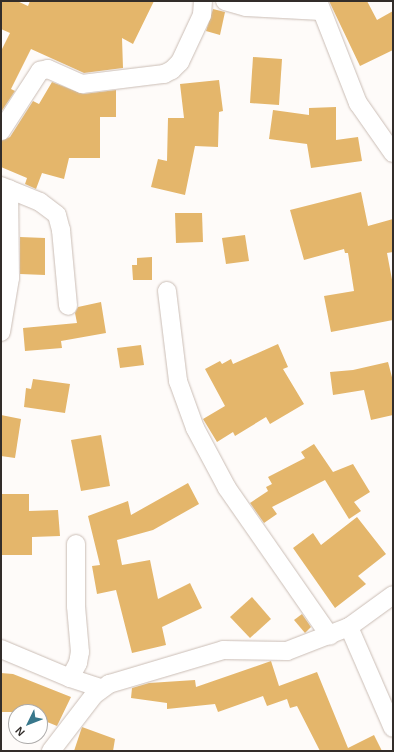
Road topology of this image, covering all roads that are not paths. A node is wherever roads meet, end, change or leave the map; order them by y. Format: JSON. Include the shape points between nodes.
{"nodes":[{"id":1,"x":203,"y":1,"type":"edge"},
{"id":2,"x":225,"y":1,"type":"edge"},
{"id":3,"x":320,"y":6,"type":"edge"},
{"id":4,"x":1,"y":131,"type":"edge"},
{"id":5,"x":393,"y":153,"type":"edge"},
{"id":6,"x":5,"y":188,"type":"edge"},
{"id":7,"x":167,"y":291,"type":"dead end"},
{"id":8,"x":68,"y":306,"type":"dead end"},
{"id":9,"x":1,"y":332,"type":"edge"},
{"id":10,"x":76,"y":544,"type":"dead end"},
{"id":11,"x":393,"y":595,"type":"edge"},
{"id":12,"x":349,"y":627,"type":"junction"},
{"id":13,"x":330,"y":636,"type":"junction"},
{"id":14,"x":1,"y":650,"type":"edge"},
{"id":15,"x":70,"y":678,"type":"junction"},
{"id":16,"x":101,"y":688,"type":"junction"},
{"id":17,"x":393,"y":728,"type":"edge"},
{"id":18,"x":52,"y":751,"type":"edge"}],
"edges":[{"from":1,"to":4,"type":"street","via":[[202,15],[180,62],[172,70],[164,74],[82,84],[48,69],[40,71]]},
{"from":2,"to":3,"type":"street","via":[[246,6]]},
{"from":3,"to":5,"type":"street","via":[[358,103]]},
{"from":6,"to":8,"type":"street","via":[[40,202],[57,215],[61,230]]},
{"from":6,"to":9,"type":"street","via":[[10,278]]},
{"from":7,"to":13,"type":"street","via":[[178,381],[195,428],[227,488]]},
{"from":10,"to":15,"type":"street","via":[[76,606],[80,652],[78,663]]},
{"from":11,"to":12,"type":"street"},
{"from":12,"to":13,"type":"street"},
{"from":12,"to":17,"type":"street"},
{"from":13,"to":16,"type":"street","via":[[287,651],[223,650]]},
{"from":14,"to":15,"type":"street"},
{"from":15,"to":16,"type":"street"},
{"from":16,"to":18,"type":"street"}]}
